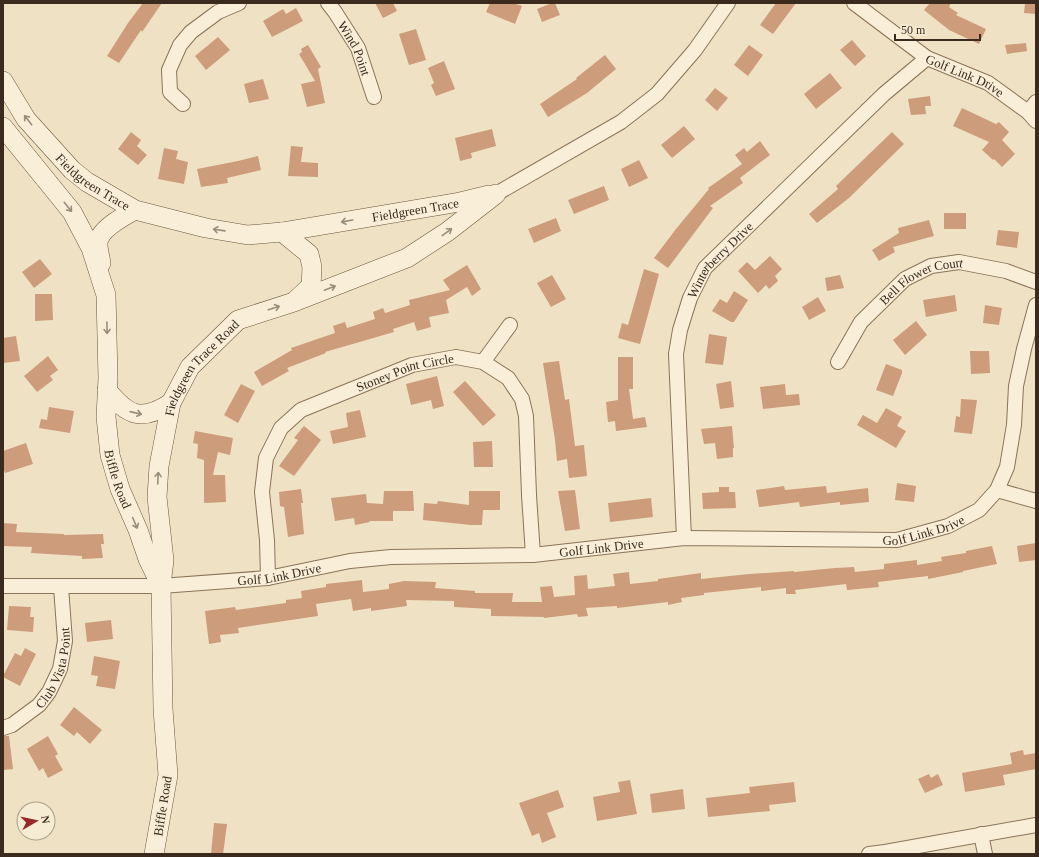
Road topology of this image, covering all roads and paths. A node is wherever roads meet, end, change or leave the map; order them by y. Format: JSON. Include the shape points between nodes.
{"nodes":[{"id":1,"x":239,"y":3,"type":"edge"},
{"id":2,"x":328,"y":3,"type":"edge"},
{"id":3,"x":728,"y":3,"type":"edge"},
{"id":4,"x":854,"y":3,"type":"edge"},
{"id":5,"x":927,"y":58,"type":"junction"},
{"id":6,"x":3,"y":81,"type":"edge"},
{"id":7,"x":374,"y":97,"type":"dead end"},
{"id":8,"x":183,"y":104,"type":"dead end"},
{"id":9,"x":1033,"y":112,"type":"edge"},
{"id":10,"x":3,"y":128,"type":"edge"},
{"id":11,"x":496,"y":194,"type":"junction"},
{"id":12,"x":135,"y":210,"type":"junction"},
{"id":13,"x":282,"y":232,"type":"junction"},
{"id":14,"x":1036,"y":282,"type":"edge"},
{"id":15,"x":106,"y":295,"type":"junction"},
{"id":16,"x":294,"y":302,"type":"junction"},
{"id":17,"x":1036,"y":305,"type":"edge"},
{"id":18,"x":510,"y":325,"type":"dead end"},
{"id":19,"x":484,"y":362,"type":"junction"},
{"id":20,"x":838,"y":362,"type":"dead end"},
{"id":21,"x":107,"y":390,"type":"junction"},
{"id":22,"x":171,"y":403,"type":"junction"},
{"id":23,"x":997,"y":490,"type":"junction"},
{"id":24,"x":1036,"y":501,"type":"edge"},
{"id":25,"x":684,"y":538,"type":"junction"},
{"id":26,"x":533,"y":555,"type":"junction"},
{"id":27,"x":268,"y":578,"type":"junction"},
{"id":28,"x":3,"y":586,"type":"edge"},
{"id":29,"x":161,"y":586,"type":"junction"},
{"id":30,"x":61,"y":587,"type":"junction"},
{"id":31,"x":3,"y":728,"type":"edge"},
{"id":32,"x":1036,"y":825,"type":"edge"},
{"id":33,"x":980,"y":834,"type":"junction"},
{"id":34,"x":154,"y":854,"type":"edge"},
{"id":35,"x":869,"y":854,"type":"edge"},
{"id":36,"x":985,"y":854,"type":"edge"}],
"edges":[{"from":1,"to":8,"type":"street","via":[[218,12],[191,32],[180,45],[169,70],[170,92]]},
{"from":2,"to":7,"type":"street","name":"Wind Point","via":[[358,48]]},
{"from":3,"to":11,"type":"street","name":"Fieldgreen Trace","via":[[695,50],[657,94],[621,122]]},
{"from":4,"to":5,"type":"street","name":"Golf Link Drive"},
{"from":5,"to":9,"type":"street","name":"Golf Link Drive","via":[[988,83]]},
{"from":5,"to":25,"type":"street","name":"Winterberry Drive","via":[[884,94],[706,268],[690,298],[676,354]]},
{"from":12,"to":6,"type":"street","name":"Fieldgreen Trace","one_way":true,"via":[[87,182],[72,170],[26,119]]},
{"from":10,"to":15,"type":"street","name":"Biffle Road","one_way":true,"via":[[72,212],[91,248]]},
{"from":11,"to":13,"type":"street","name":"Fieldgreen Trace","one_way":true},
{"from":16,"to":11,"type":"street","name":"Fieldgreen Trace Road","one_way":true,"via":[[407,258],[447,232]]},
{"from":13,"to":12,"type":"street","name":"Fieldgreen Trace","one_way":true,"via":[[248,235],[220,231]]},
{"from":12,"to":15,"type":"street","via":[[120,218],[103,233],[98,242]]},
{"from":13,"to":16,"type":"street","via":[[308,254],[312,267],[311,286]]},
{"from":14,"to":20,"type":"street","name":"Bell Flower Court","via":[[1006,270],[959,262],[931,266],[905,279],[861,322]]},
{"from":15,"to":21,"type":"street","name":"Biffle Road","one_way":true},
{"from":22,"to":16,"type":"street","name":"Fieldgreen Trace Road","one_way":true,"via":[[190,367],[238,320]]},
{"from":17,"to":23,"type":"street","name":"Golf Link Drive","via":[[1016,386],[1014,425],[1007,467]]},
{"from":18,"to":19,"type":"street"},
{"from":19,"to":26,"type":"street","name":"Stoney Point Circle","via":[[508,378],[524,405]]},
{"from":19,"to":27,"type":"street","name":"Stoney Point Circle","via":[[456,357],[412,365],[301,410],[281,428],[266,458],[262,492]]},
{"from":21,"to":22,"type":"street","one_way":true,"via":[[123,408],[135,414],[147,414]]},
{"from":21,"to":29,"type":"street","name":"Biffle Road","one_way":true,"via":[[106,417],[110,455],[120,489]]},
{"from":29,"to":22,"type":"street","name":"Fieldgreen Trace Road","one_way":true,"via":[[164,560],[157,497],[159,466]]},
{"from":23,"to":24,"type":"street"},
{"from":23,"to":25,"type":"street","name":"Golf Link Drive","via":[[978,510],[948,526],[897,540]]},
{"from":25,"to":26,"type":"street","name":"Golf Link Drive"},
{"from":26,"to":27,"type":"street","name":"Golf Link Drive","via":[[378,558],[350,561]]},
{"from":27,"to":29,"type":"street","name":"Golf Link Drive"},
{"from":28,"to":30,"type":"street","name":"Golf Link Drive"},
{"from":29,"to":30,"type":"street","name":"Golf Link Drive"},
{"from":29,"to":34,"type":"street","name":"Biffle Road","via":[[163,709],[168,775]]},
{"from":30,"to":31,"type":"street","name":"Club Vista Point","via":[[65,641],[60,669],[49,692],[39,705],[12,725]]},
{"from":32,"to":33,"type":"street"},
{"from":33,"to":35,"type":"street"},
{"from":33,"to":36,"type":"street"}]}
